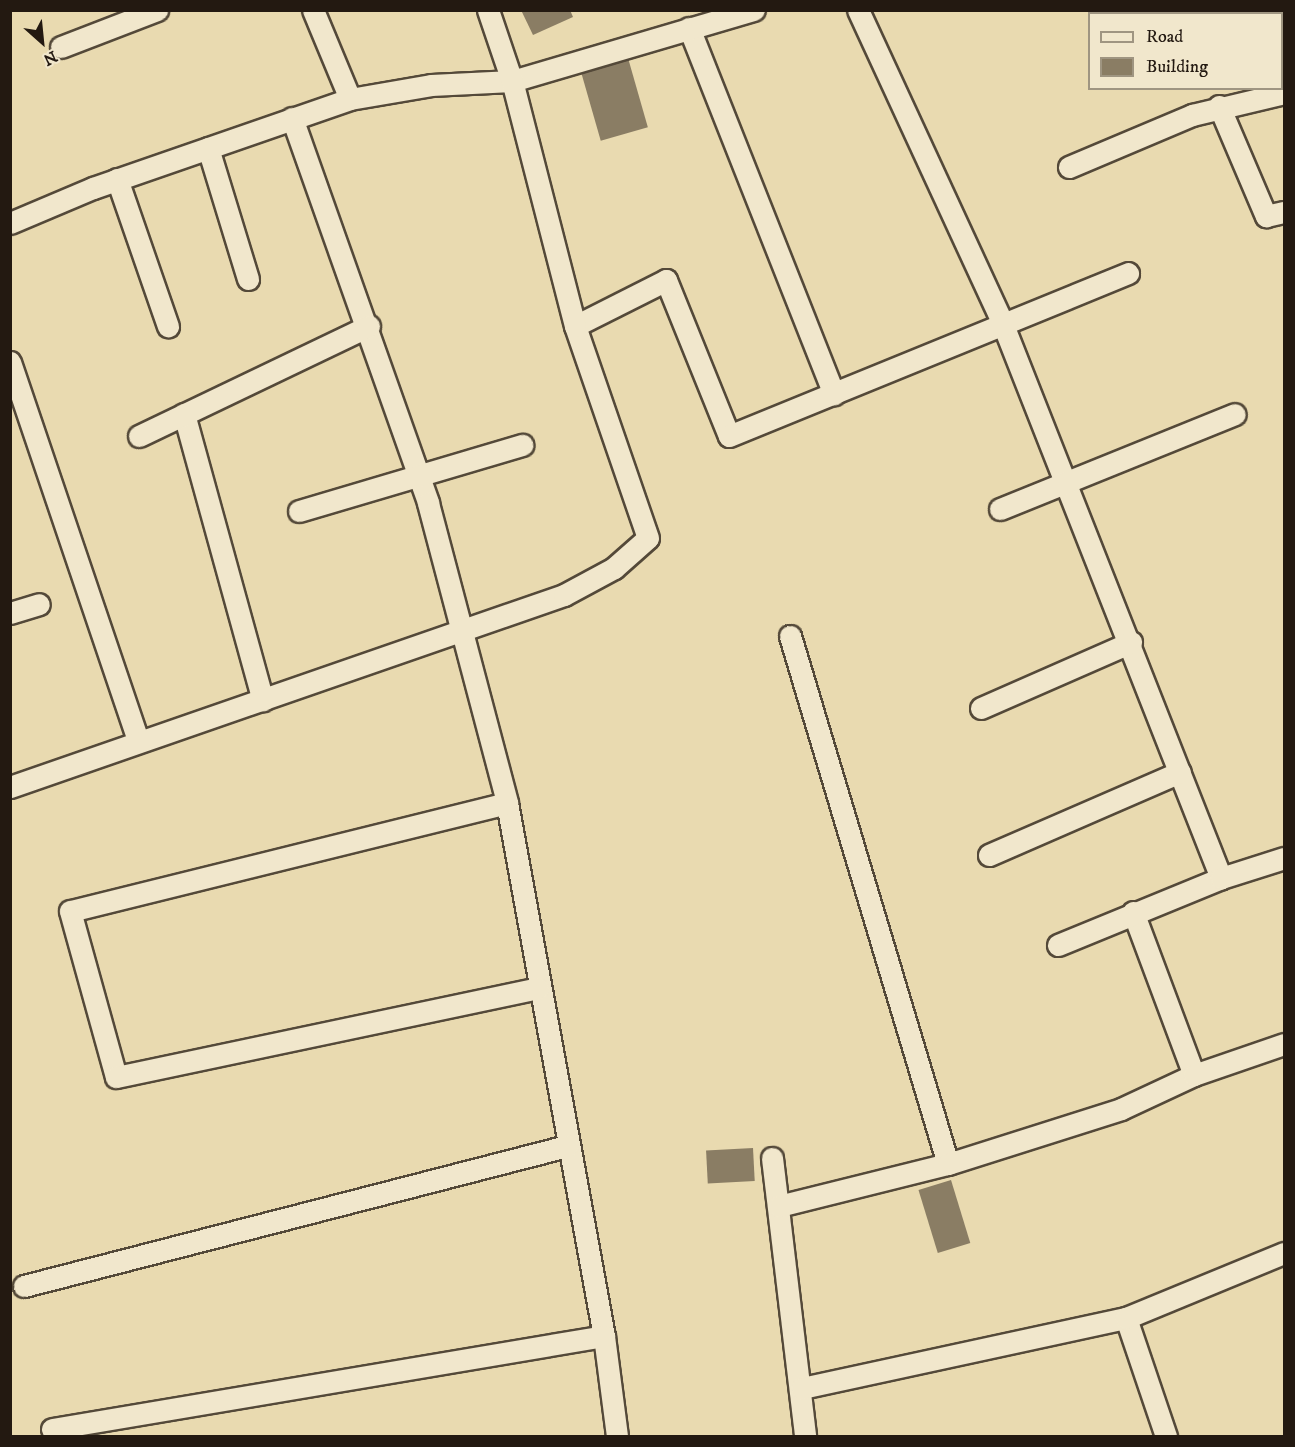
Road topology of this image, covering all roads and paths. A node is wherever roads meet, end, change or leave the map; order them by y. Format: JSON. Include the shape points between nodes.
{"nodes":[{"id":1,"x":157,"y":10,"type":"edge"},
{"id":2,"x":313,"y":10,"type":"edge"},
{"id":3,"x":488,"y":10,"type":"edge"},
{"id":4,"x":754,"y":10,"type":"edge"},
{"id":5,"x":858,"y":10,"type":"edge"},
{"id":6,"x":689,"y":28,"type":"junction"},
{"id":7,"x":61,"y":47,"type":"dead end"},
{"id":8,"x":512,"y":81,"type":"junction"},
{"id":9,"x":1284,"y":93,"type":"edge"},
{"id":10,"x":350,"y":99,"type":"junction"},
{"id":11,"x":1219,"y":106,"type":"junction"},
{"id":12,"x":292,"y":118,"type":"junction"},
{"id":13,"x":208,"y":148,"type":"junction"},
{"id":14,"x":1068,"y":167,"type":"dead end"},
{"id":15,"x":117,"y":179,"type":"junction"},
{"id":16,"x":1284,"y":212,"type":"edge"},
{"id":17,"x":10,"y":223,"type":"edge"},
{"id":18,"x":1128,"y":273,"type":"dead end"},
{"id":19,"x":248,"y":279,"type":"dead end"},
{"id":20,"x":1002,"y":322,"type":"junction"},
{"id":21,"x":168,"y":326,"type":"dead end"},
{"id":22,"x":369,"y":326,"type":"junction"},
{"id":23,"x":575,"y":326,"type":"junction"},
{"id":24,"x":10,"y":362,"type":"edge"},
{"id":25,"x":834,"y":394,"type":"junction"},
{"id":26,"x":184,"y":414,"type":"junction"},
{"id":27,"x":1235,"y":414,"type":"dead end"},
{"id":28,"x":139,"y":436,"type":"dead end"},
{"id":29,"x":522,"y":445,"type":"dead end"},
{"id":30,"x":419,"y":476,"type":"junction"},
{"id":31,"x":1068,"y":483,"type":"junction"},
{"id":32,"x":1000,"y":508,"type":"dead end"},
{"id":33,"x":299,"y":511,"type":"dead end"},
{"id":34,"x":39,"y":604,"type":"dead end"},
{"id":35,"x":10,"y":613,"type":"edge"},
{"id":36,"x":463,"y":626,"type":"junction"},
{"id":37,"x":790,"y":636,"type":"dead end"},
{"id":38,"x":1131,"y":642,"type":"junction"},
{"id":39,"x":263,"y":700,"type":"junction"},
{"id":40,"x":981,"y":708,"type":"dead end"},
{"id":41,"x":138,"y":741,"type":"junction"},
{"id":42,"x":1180,"y":772,"type":"junction"},
{"id":43,"x":10,"y":787,"type":"edge"},
{"id":44,"x":507,"y":803,"type":"junction"},
{"id":45,"x":989,"y":855,"type":"dead end"},
{"id":46,"x":1284,"y":858,"type":"edge"},
{"id":47,"x":1221,"y":878,"type":"junction"},
{"id":48,"x":1132,"y":912,"type":"junction"},
{"id":49,"x":1058,"y":945,"type":"dead end"},
{"id":50,"x":538,"y":988,"type":"junction"},
{"id":51,"x":1284,"y":1044,"type":"edge"},
{"id":52,"x":1194,"y":1075,"type":"junction"},
{"id":53,"x":567,"y":1146,"type":"junction"},
{"id":54,"x":771,"y":1158,"type":"dead end"},
{"id":55,"x":948,"y":1164,"type":"junction"},
{"id":56,"x":779,"y":1206,"type":"junction"},
{"id":57,"x":1284,"y":1254,"type":"edge"},
{"id":58,"x":24,"y":1286,"type":"dead end"},
{"id":59,"x":1126,"y":1318,"type":"junction"},
{"id":60,"x":604,"y":1336,"type":"junction"},
{"id":61,"x":802,"y":1388,"type":"junction"},
{"id":62,"x":52,"y":1429,"type":"dead end"},
{"id":63,"x":617,"y":1437,"type":"edge"},
{"id":64,"x":805,"y":1437,"type":"edge"},
{"id":65,"x":1166,"y":1437,"type":"edge"}],
"edges":[{"from":1,"to":7,"type":"street"},
{"from":2,"to":10,"type":"street"},
{"from":3,"to":8,"type":"street"},
{"from":4,"to":6,"type":"street"},
{"from":5,"to":20,"type":"street"},
{"from":6,"to":8,"type":"street"},
{"from":6,"to":25,"type":"street"},
{"from":8,"to":10,"type":"street","via":[[431,85]]},
{"from":8,"to":23,"type":"street"},
{"from":9,"to":11,"type":"street"},
{"from":10,"to":12,"type":"street"},
{"from":11,"to":14,"type":"street"},
{"from":11,"to":16,"type":"street","via":[[1266,216]]},
{"from":12,"to":13,"type":"street"},
{"from":12,"to":22,"type":"street"},
{"from":13,"to":15,"type":"street"},
{"from":13,"to":19,"type":"street"},
{"from":15,"to":17,"type":"street"},
{"from":15,"to":21,"type":"street"},
{"from":18,"to":20,"type":"street"},
{"from":20,"to":25,"type":"street"},
{"from":20,"to":31,"type":"street"},
{"from":22,"to":26,"type":"street"},
{"from":22,"to":30,"type":"street"},
{"from":23,"to":25,"type":"street","via":[[666,280],[729,436]]},
{"from":23,"to":36,"type":"street","via":[[648,538],[614,568],[564,595]]},
{"from":24,"to":41,"type":"street"},
{"from":26,"to":28,"type":"street"},
{"from":26,"to":39,"type":"street"},
{"from":27,"to":31,"type":"street"},
{"from":29,"to":30,"type":"street"},
{"from":30,"to":33,"type":"street"},
{"from":30,"to":36,"type":"street"},
{"from":31,"to":32,"type":"street"},
{"from":31,"to":38,"type":"street"},
{"from":34,"to":35,"type":"street"},
{"from":36,"to":39,"type":"street"},
{"from":36,"to":44,"type":"street"},
{"from":37,"to":55,"type":"street"},
{"from":38,"to":40,"type":"street"},
{"from":38,"to":42,"type":"street"},
{"from":39,"to":41,"type":"street"},
{"from":41,"to":43,"type":"street"},
{"from":42,"to":45,"type":"street"},
{"from":42,"to":47,"type":"street"},
{"from":44,"to":50,"type":"street"},
{"from":44,"to":50,"type":"street","via":[[70,911],[116,1077]]},
{"from":46,"to":47,"type":"street"},
{"from":47,"to":48,"type":"street"},
{"from":48,"to":49,"type":"street"},
{"from":48,"to":52,"type":"street"},
{"from":50,"to":53,"type":"street"},
{"from":51,"to":52,"type":"street"},
{"from":52,"to":55,"type":"street","via":[[1121,1109]]},
{"from":53,"to":58,"type":"street"},
{"from":53,"to":60,"type":"street"},
{"from":54,"to":56,"type":"street"},
{"from":55,"to":56,"type":"street"},
{"from":56,"to":61,"type":"street"},
{"from":57,"to":59,"type":"street"},
{"from":59,"to":61,"type":"street"},
{"from":59,"to":65,"type":"street"},
{"from":60,"to":62,"type":"street"},
{"from":60,"to":63,"type":"street"},
{"from":61,"to":64,"type":"street"}]}
